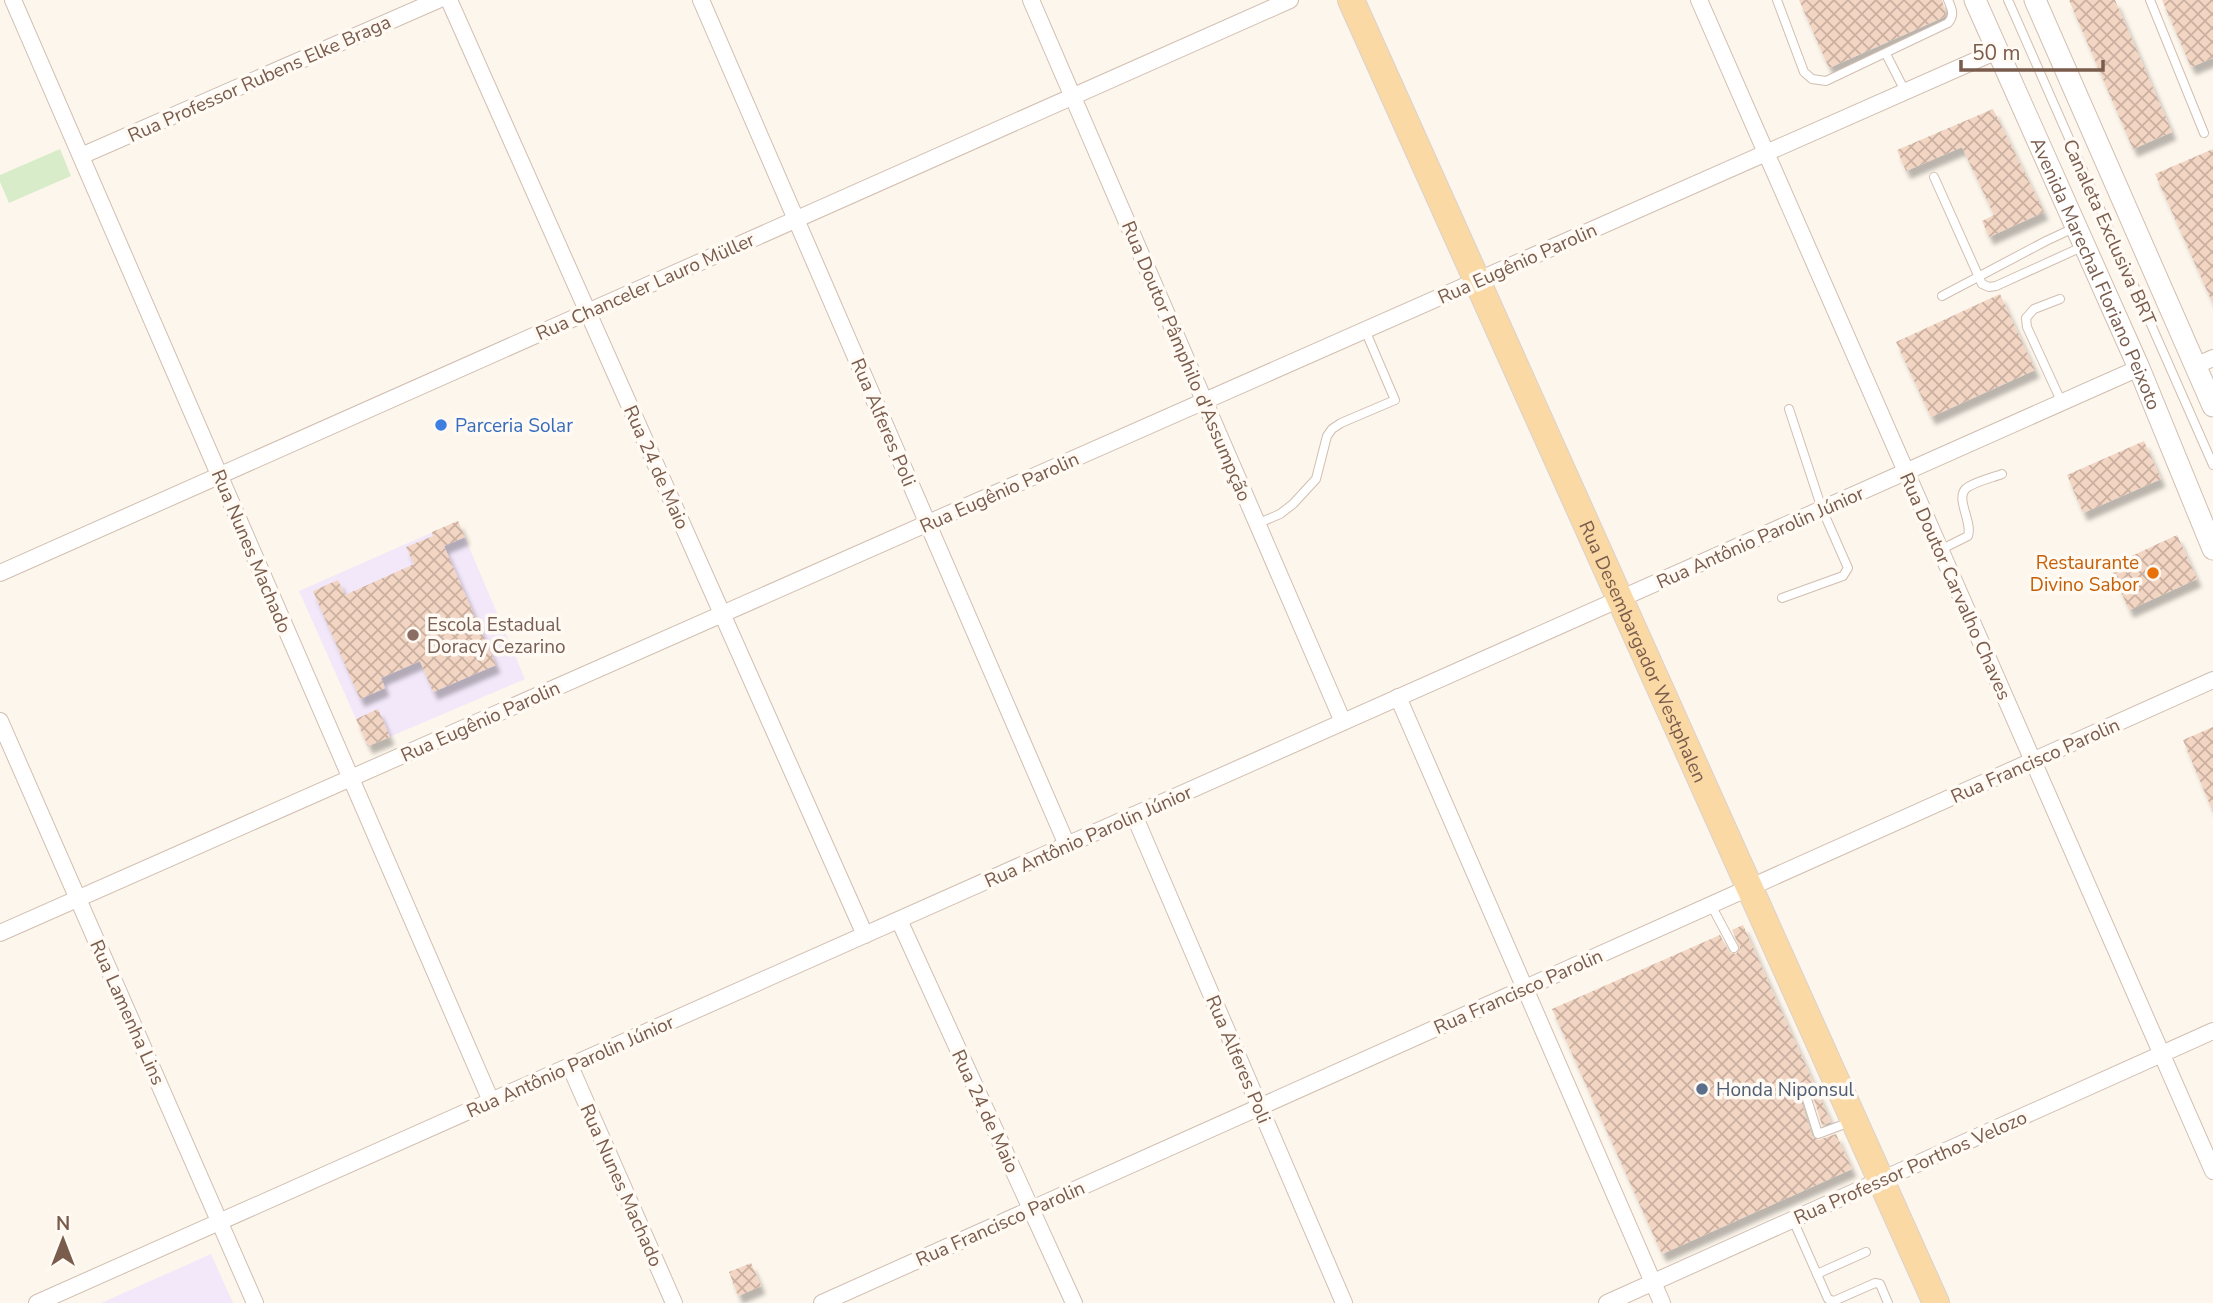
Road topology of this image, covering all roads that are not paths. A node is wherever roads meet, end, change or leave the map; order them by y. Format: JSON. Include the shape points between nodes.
{"nodes":[{"id":1,"x":13,"y":0,"type":"edge"},
{"id":2,"x":438,"y":0,"type":"edge"},
{"id":3,"x":449,"y":0,"type":"edge"},
{"id":4,"x":701,"y":0,"type":"edge"},
{"id":5,"x":1031,"y":0,"type":"edge"},
{"id":6,"x":1290,"y":0,"type":"edge"},
{"id":7,"x":1351,"y":0,"type":"edge"},
{"id":8,"x":1699,"y":0,"type":"edge"},
{"id":9,"x":1777,"y":0,"type":"edge"},
{"id":10,"x":1948,"y":0,"type":"edge"},
{"id":11,"x":1975,"y":0,"type":"edge"},
{"id":12,"x":2008,"y":0,"type":"edge"},
{"id":13,"x":2035,"y":0,"type":"edge"},
{"id":14,"x":2150,"y":0,"type":"edge"},
{"id":15,"x":1997,"y":51,"type":"junction"},
{"id":16,"x":1886,"y":54,"type":"junction"},
{"id":17,"x":1905,"y":91,"type":"junction"},
{"id":18,"x":1073,"y":96,"type":"junction"},
{"id":19,"x":2204,"y":133,"type":"dead end"},
{"id":20,"x":1766,"y":153,"type":"junction"},
{"id":21,"x":81,"y":156,"type":"junction"},
{"id":22,"x":1934,"y":177,"type":"dead end"},
{"id":23,"x":796,"y":219,"type":"junction"},
{"id":24,"x":2080,"y":237,"type":"junction"},
{"id":25,"x":1979,"y":275,"type":"junction"},
{"id":26,"x":1477,"y":281,"type":"junction"},
{"id":27,"x":1942,"y":296,"type":"dead end"},
{"id":28,"x":2060,"y":299,"type":"dead end"},
{"id":29,"x":587,"y":312,"type":"junction"},
{"id":30,"x":1365,"y":330,"type":"junction"},
{"id":31,"x":2204,"y":362,"type":"edge"},
{"id":32,"x":2139,"y":368,"type":"junction"},
{"id":33,"x":1204,"y":401,"type":"junction"},
{"id":34,"x":2062,"y":403,"type":"junction"},
{"id":35,"x":2213,"y":405,"type":"edge"},
{"id":36,"x":1789,"y":409,"type":"dead end"},
{"id":37,"x":2213,"y":465,"type":"edge"},
{"id":38,"x":1906,"y":472,"type":"junction"},
{"id":39,"x":2002,"y":474,"type":"dead end"},
{"id":40,"x":219,"y":475,"type":"junction"},
{"id":41,"x":1822,"y":509,"type":"junction"},
{"id":42,"x":928,"y":523,"type":"junction"},
{"id":43,"x":1257,"y":524,"type":"junction"},
{"id":44,"x":2213,"y":549,"type":"edge"},
{"id":45,"x":1940,"y":550,"type":"junction"},
{"id":46,"x":0,"y":573,"type":"edge"},
{"id":47,"x":1782,"y":598,"type":"dead end"},
{"id":48,"x":1620,"y":599,"type":"junction"},
{"id":49,"x":722,"y":614,"type":"junction"},
{"id":50,"x":2213,"y":680,"type":"edge"},
{"id":51,"x":1398,"y":697,"type":"junction"},
{"id":52,"x":0,"y":721,"type":"edge"},
{"id":53,"x":1343,"y":722,"type":"junction"},
{"id":54,"x":2033,"y":761,"type":"junction"},
{"id":55,"x":351,"y":778,"type":"junction"},
{"id":56,"x":1134,"y":815,"type":"junction"},
{"id":57,"x":1067,"y":845,"type":"junction"},
{"id":58,"x":1749,"y":888,"type":"junction"},
{"id":59,"x":78,"y":899,"type":"junction"},
{"id":60,"x":1711,"y":905,"type":"junction"},
{"id":61,"x":899,"y":920,"type":"junction"},
{"id":62,"x":0,"y":933,"type":"edge"},
{"id":63,"x":865,"y":935,"type":"junction"},
{"id":64,"x":1734,"y":948,"type":"dead end"},
{"id":65,"x":1525,"y":988,"type":"junction"},
{"id":66,"x":2213,"y":1031,"type":"edge"},
{"id":67,"x":2162,"y":1054,"type":"junction"},
{"id":68,"x":570,"y":1066,"type":"junction"},
{"id":69,"x":1806,"y":1096,"type":"dead end"},
{"id":70,"x":491,"y":1101,"type":"junction"},
{"id":71,"x":1260,"y":1107,"type":"junction"},
{"id":72,"x":1854,"y":1120,"type":"junction"},
{"id":73,"x":2213,"y":1171,"type":"edge"},
{"id":74,"x":1881,"y":1180,"type":"junction"},
{"id":75,"x":1031,"y":1209,"type":"junction"},
{"id":76,"x":1793,"y":1220,"type":"junction"},
{"id":77,"x":220,"y":1222,"type":"junction"},
{"id":78,"x":1866,"y":1252,"type":"dead end"},
{"id":79,"x":1817,"y":1274,"type":"junction"},
{"id":80,"x":1653,"y":1282,"type":"junction"},
{"id":81,"x":37,"y":1303,"type":"edge"},
{"id":82,"x":255,"y":1303,"type":"edge"},
{"id":83,"x":674,"y":1303,"type":"edge"},
{"id":84,"x":822,"y":1303,"type":"edge"},
{"id":85,"x":1074,"y":1303,"type":"edge"},
{"id":86,"x":1344,"y":1303,"type":"edge"},
{"id":87,"x":1606,"y":1303,"type":"edge"},
{"id":88,"x":1662,"y":1303,"type":"edge"},
{"id":89,"x":1888,"y":1303,"type":"edge"},
{"id":90,"x":1936,"y":1303,"type":"edge"}],
"edges":[{"from":1,"to":21,"type":"street","name":"Rua Nunes Machado"},
{"from":2,"to":21,"type":"street","name":"Rua Professor Rubens Elke Braga"},
{"from":3,"to":29,"type":"street","name":"Rua 24 de Maio"},
{"from":4,"to":23,"type":"street","name":"Rua Alferes Poli"},
{"from":5,"to":18,"type":"street","name":"Rua Doutor Pâmphilo d'Assumpção"},
{"from":6,"to":18,"type":"street","name":"Rua Chanceler Lauro Müller"},
{"from":7,"to":26,"type":"main road","name":"Rua Desembargador Westphalen"},
{"from":8,"to":20,"type":"street","name":"Rua Doutor Carvalho Chaves"},
{"from":9,"to":16,"type":"lane","via":[[1804,72],[1812,79],[1826,81]]},
{"from":10,"to":16,"type":"lane","via":[[1952,10],[1948,23]]},
{"from":11,"to":15,"type":"street","name":"Avenida Marechal Floriano Peixoto"},
{"from":12,"to":37,"type":"lane","name":"Canaleta Exclusiva BRT"},
{"from":13,"to":31,"type":"street"},
{"from":14,"to":19,"type":"lane"},
{"from":15,"to":17,"type":"street","name":"Rua Eugênio Parolin"},
{"from":15,"to":24,"type":"street","name":"Avenida Marechal Floriano Peixoto"},
{"from":16,"to":17,"type":"lane"},
{"from":17,"to":20,"type":"street","name":"Rua Eugênio Parolin"},
{"from":18,"to":23,"type":"street","name":"Rua Chanceler Lauro Müller"},
{"from":18,"to":33,"type":"street","name":"Rua Doutor Pâmphilo d'Assumpção"},
{"from":20,"to":26,"type":"street","name":"Rua Eugênio Parolin"},
{"from":20,"to":38,"type":"street","name":"Rua Doutor Carvalho Chaves"},
{"from":21,"to":40,"type":"street","name":"Rua Nunes Machado"},
{"from":22,"to":25,"type":"lane"},
{"from":23,"to":29,"type":"street","name":"Rua Chanceler Lauro Müller"},
{"from":23,"to":42,"type":"street","name":"Rua Alferes Poli"},
{"from":24,"to":25,"type":"lane"},
{"from":24,"to":25,"type":"lane","via":[[1996,286],[1982,284]]},
{"from":24,"to":32,"type":"street","name":"Avenida Marechal Floriano Peixoto"},
{"from":25,"to":27,"type":"lane"},
{"from":26,"to":30,"type":"street","name":"Rua Eugênio Parolin"},
{"from":26,"to":48,"type":"main road","name":"Rua Desembargador Westphalen"},
{"from":28,"to":34,"type":"lane","via":[[2034,309],[2026,318]]},
{"from":29,"to":40,"type":"street","name":"Rua Chanceler Lauro Müller"},
{"from":29,"to":49,"type":"street","name":"Rua 24 de Maio"},
{"from":30,"to":33,"type":"street","name":"Rua Eugênio Parolin"},
{"from":30,"to":43,"type":"lane","via":[[1395,400],[1332,429],[1316,479],[1280,514]]},
{"from":31,"to":35,"type":"street"},
{"from":32,"to":34,"type":"street","name":"Rua Antônio Parolin Júnior"},
{"from":32,"to":44,"type":"street","name":"Avenida Marechal Floriano Peixoto"},
{"from":33,"to":42,"type":"street","name":"Rua Eugênio Parolin"},
{"from":33,"to":43,"type":"street","name":"Rua Doutor Pâmphilo d'Assumpção"},
{"from":34,"to":38,"type":"street","name":"Rua Antônio Parolin Júnior"},
{"from":36,"to":41,"type":"lane"},
{"from":38,"to":41,"type":"street","name":"Rua Antônio Parolin Júnior"},
{"from":38,"to":45,"type":"street","name":"Rua Doutor Carvalho Chaves"},
{"from":39,"to":45,"type":"lane","via":[[1967,487],[1962,500],[1968,536]]},
{"from":40,"to":46,"type":"street","name":"Rua Chanceler Lauro Müller"},
{"from":40,"to":55,"type":"street","name":"Rua Nunes Machado"},
{"from":41,"to":47,"type":"lane","via":[[1848,568],[1846,573]]},
{"from":41,"to":48,"type":"street","name":"Rua Antônio Parolin Júnior"},
{"from":42,"to":49,"type":"street","name":"Rua Eugênio Parolin"},
{"from":42,"to":57,"type":"street","name":"Rua Alferes Poli"},
{"from":43,"to":53,"type":"street","name":"Rua Doutor Pâmphilo d'Assumpção"},
{"from":45,"to":54,"type":"street","name":"Rua Doutor Carvalho Chaves"},
{"from":48,"to":51,"type":"street","name":"Rua Antônio Parolin Júnior"},
{"from":48,"to":58,"type":"main road","name":"Rua Desembargador Westphalen"},
{"from":49,"to":55,"type":"street","name":"Rua Eugênio Parolin"},
{"from":49,"to":63,"type":"street","name":"Rua 24 de Maio"},
{"from":50,"to":54,"type":"street","name":"Rua Francisco Parolin"},
{"from":51,"to":53,"type":"street","name":"Rua Antônio Parolin Júnior"},
{"from":51,"to":65,"type":"street"},
{"from":52,"to":59,"type":"street","name":"Rua Lamenha Lins"},
{"from":53,"to":56,"type":"street","name":"Rua Antônio Parolin Júnior"},
{"from":54,"to":58,"type":"street","name":"Rua Francisco Parolin"},
{"from":54,"to":67,"type":"street","name":"Rua Doutor Carvalho Chaves"},
{"from":55,"to":59,"type":"street","name":"Rua Eugênio Parolin"},
{"from":55,"to":70,"type":"street","name":"Rua Nunes Machado"},
{"from":56,"to":57,"type":"street","name":"Rua Antônio Parolin Júnior"},
{"from":56,"to":71,"type":"street","name":"Rua Alferes Poli"},
{"from":57,"to":61,"type":"street","name":"Rua Antônio Parolin Júnior"},
{"from":58,"to":60,"type":"street","name":"Rua Francisco Parolin"},
{"from":58,"to":72,"type":"main road","name":"Rua Desembargador Westphalen"},
{"from":59,"to":62,"type":"street","name":"Rua Eugênio Parolin"},
{"from":59,"to":77,"type":"street","name":"Rua Lamenha Lins"},
{"from":60,"to":64,"type":"lane"},
{"from":60,"to":65,"type":"street","name":"Rua Francisco Parolin"},
{"from":61,"to":63,"type":"street","name":"Rua Antônio Parolin Júnior"},
{"from":61,"to":75,"type":"street","name":"Rua 24 de Maio"},
{"from":63,"to":68,"type":"street","name":"Rua Antônio Parolin Júnior"},
{"from":65,"to":71,"type":"street","name":"Rua Francisco Parolin"},
{"from":65,"to":80,"type":"street"},
{"from":66,"to":67,"type":"street","name":"Rua Professor Porthos Velozo"},
{"from":67,"to":73,"type":"street","name":"Rua Doutor Carvalho Chaves"},
{"from":67,"to":74,"type":"street","name":"Rua Professor Porthos Velozo"},
{"from":68,"to":70,"type":"street","name":"Rua Antônio Parolin Júnior"},
{"from":68,"to":83,"type":"street","name":"Rua Nunes Machado"},
{"from":69,"to":72,"type":"lane","via":[[1818,1134]]},
{"from":70,"to":77,"type":"street","name":"Rua Antônio Parolin Júnior"},
{"from":71,"to":75,"type":"street","name":"Rua Francisco Parolin"},
{"from":71,"to":86,"type":"street","name":"Rua Alferes Poli"},
{"from":72,"to":74,"type":"main road","name":"Rua Desembargador Westphalen"},
{"from":74,"to":76,"type":"street","name":"Rua Professor Porthos Velozo"},
{"from":74,"to":90,"type":"main road","name":"Rua Desembargador Westphalen"},
{"from":75,"to":84,"type":"street","name":"Rua Francisco Parolin"},
{"from":75,"to":85,"type":"street","name":"Rua 24 de Maio"},
{"from":76,"to":79,"type":"lane"},
{"from":76,"to":80,"type":"street","name":"Rua Professor Porthos Velozo"},
{"from":77,"to":81,"type":"street","name":"Rua Antônio Parolin Júnior"},
{"from":77,"to":82,"type":"street","name":"Rua Lamenha Lins"},
{"from":78,"to":79,"type":"lane"},
{"from":79,"to":89,"type":"lane","via":[[1828,1299],[1875,1283],[1880,1284]]},
{"from":80,"to":87,"type":"street","name":"Rua Professor Porthos Velozo"},
{"from":80,"to":88,"type":"street"}]}
